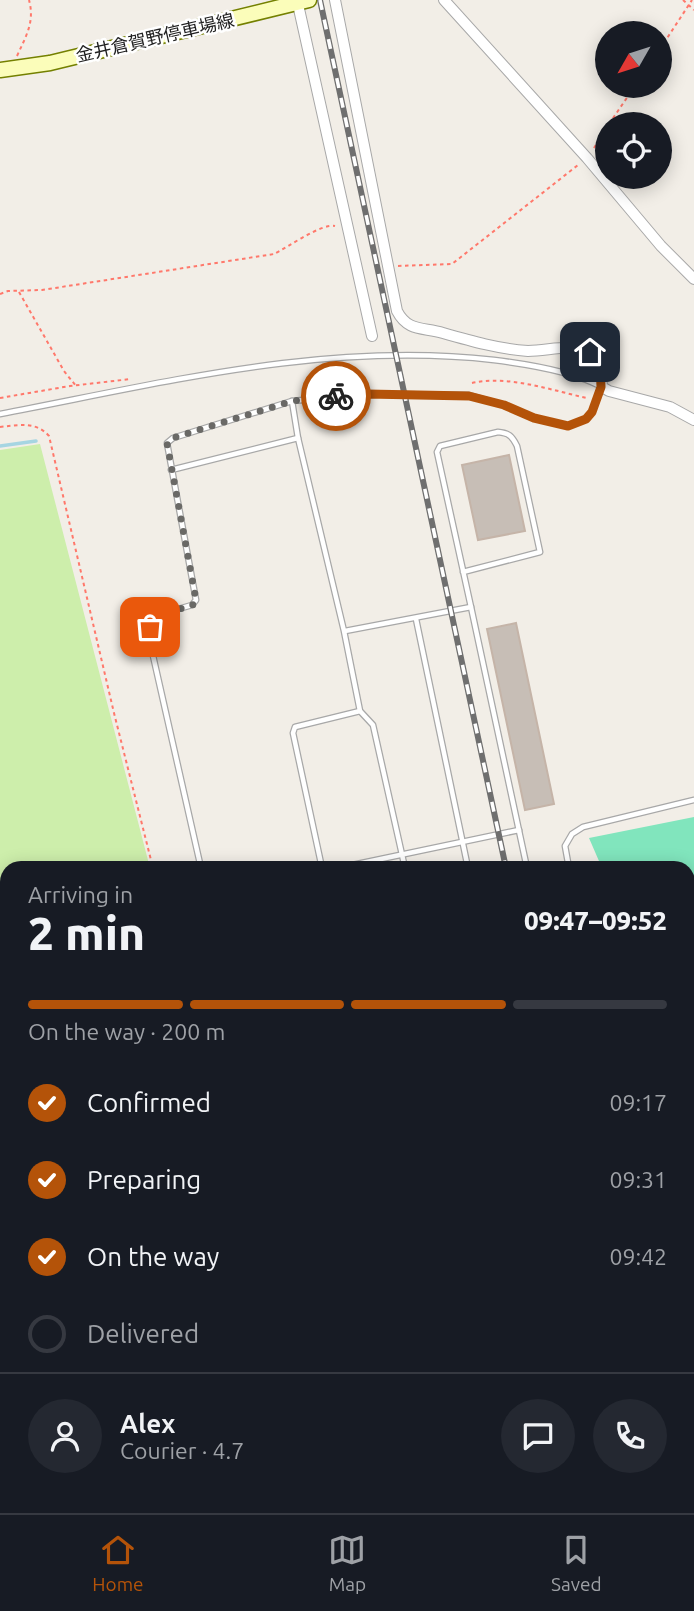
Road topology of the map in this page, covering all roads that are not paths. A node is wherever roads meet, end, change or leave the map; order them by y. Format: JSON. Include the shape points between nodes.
{"nodes":[{"id":1,"x":335,"y":0,"type":"edge"},
{"id":2,"x":444,"y":0,"type":"edge"},
{"id":3,"x":302,"y":1,"type":"edge"},
{"id":4,"x":5,"y":70,"type":"edge"},
{"id":5,"x":694,"y":279,"type":"edge"},
{"id":6,"x":372,"y":336,"type":"dead end"},
{"id":7,"x":601,"y":387,"type":"junction"},
{"id":8,"x":292,"y":401,"type":"junction"},
{"id":9,"x":0,"y":414,"type":"edge"},
{"id":10,"x":694,"y":420,"type":"edge"},
{"id":11,"x":298,"y":438,"type":"junction"},
{"id":12,"x":171,"y":470,"type":"junction"},
{"id":13,"x":463,"y":572,"type":"junction"},
{"id":14,"x":471,"y":607,"type":"junction"},
{"id":15,"x":416,"y":618,"type":"junction"},
{"id":16,"x":344,"y":631,"type":"junction"},
{"id":17,"x":360,"y":711,"type":"junction"},
{"id":18,"x":694,"y":800,"type":"edge"},
{"id":19,"x":519,"y":830,"type":"junction"},
{"id":20,"x":463,"y":841,"type":"junction"},
{"id":21,"x":401,"y":854,"type":"junction"},
{"id":22,"x":199,"y":861,"type":"edge"},
{"id":23,"x":321,"y":861,"type":"edge"},
{"id":24,"x":370,"y":861,"type":"edge"},
{"id":25,"x":403,"y":861,"type":"edge"},
{"id":26,"x":467,"y":861,"type":"edge"},
{"id":27,"x":526,"y":861,"type":"edge"},
{"id":28,"x":568,"y":861,"type":"edge"}],
"edges":[{"from":1,"to":7,"type":"street","via":[[401,319],[413,328],[494,347],[590,352],[600,362]]},
{"from":2,"to":5,"type":"street"},
{"from":3,"to":4,"type":"main road","name":"金井倉賀野停車場線"},
{"from":3,"to":6,"type":"street","via":[[346,229]]},
{"from":7,"to":8,"type":"lane","via":[[586,419],[568,426],[469,396],[367,394]]},
{"from":7,"to":9,"type":"lane","via":[[512,363],[417,355],[288,361]]},
{"from":7,"to":10,"type":"street","via":[[670,407]]},
{"from":8,"to":11,"type":"lane"},
{"from":8,"to":12,"type":"lane","via":[[173,438],[167,443]]},
{"from":11,"to":12,"type":"lane"},
{"from":11,"to":16,"type":"lane"},
{"from":12,"to":22,"type":"lane","via":[[196,600],[192,606],[153,619],[149,638]]},
{"from":13,"to":13,"type":"lane","via":[[540,552],[517,446],[508,433],[440,446],[437,452]]},
{"from":13,"to":14,"type":"lane"},
{"from":14,"to":15,"type":"lane"},
{"from":14,"to":19,"type":"lane"},
{"from":15,"to":16,"type":"lane"},
{"from":15,"to":20,"type":"lane"},
{"from":16,"to":17,"type":"lane"},
{"from":17,"to":21,"type":"lane","via":[[373,725]]},
{"from":17,"to":23,"type":"lane","via":[[295,727],[293,733]]},
{"from":18,"to":28,"type":"lane","via":[[583,827],[565,846]]},
{"from":19,"to":20,"type":"lane"},
{"from":19,"to":27,"type":"lane"},
{"from":20,"to":21,"type":"lane"},
{"from":20,"to":26,"type":"lane"},
{"from":21,"to":24,"type":"lane"},
{"from":21,"to":25,"type":"lane"}]}
